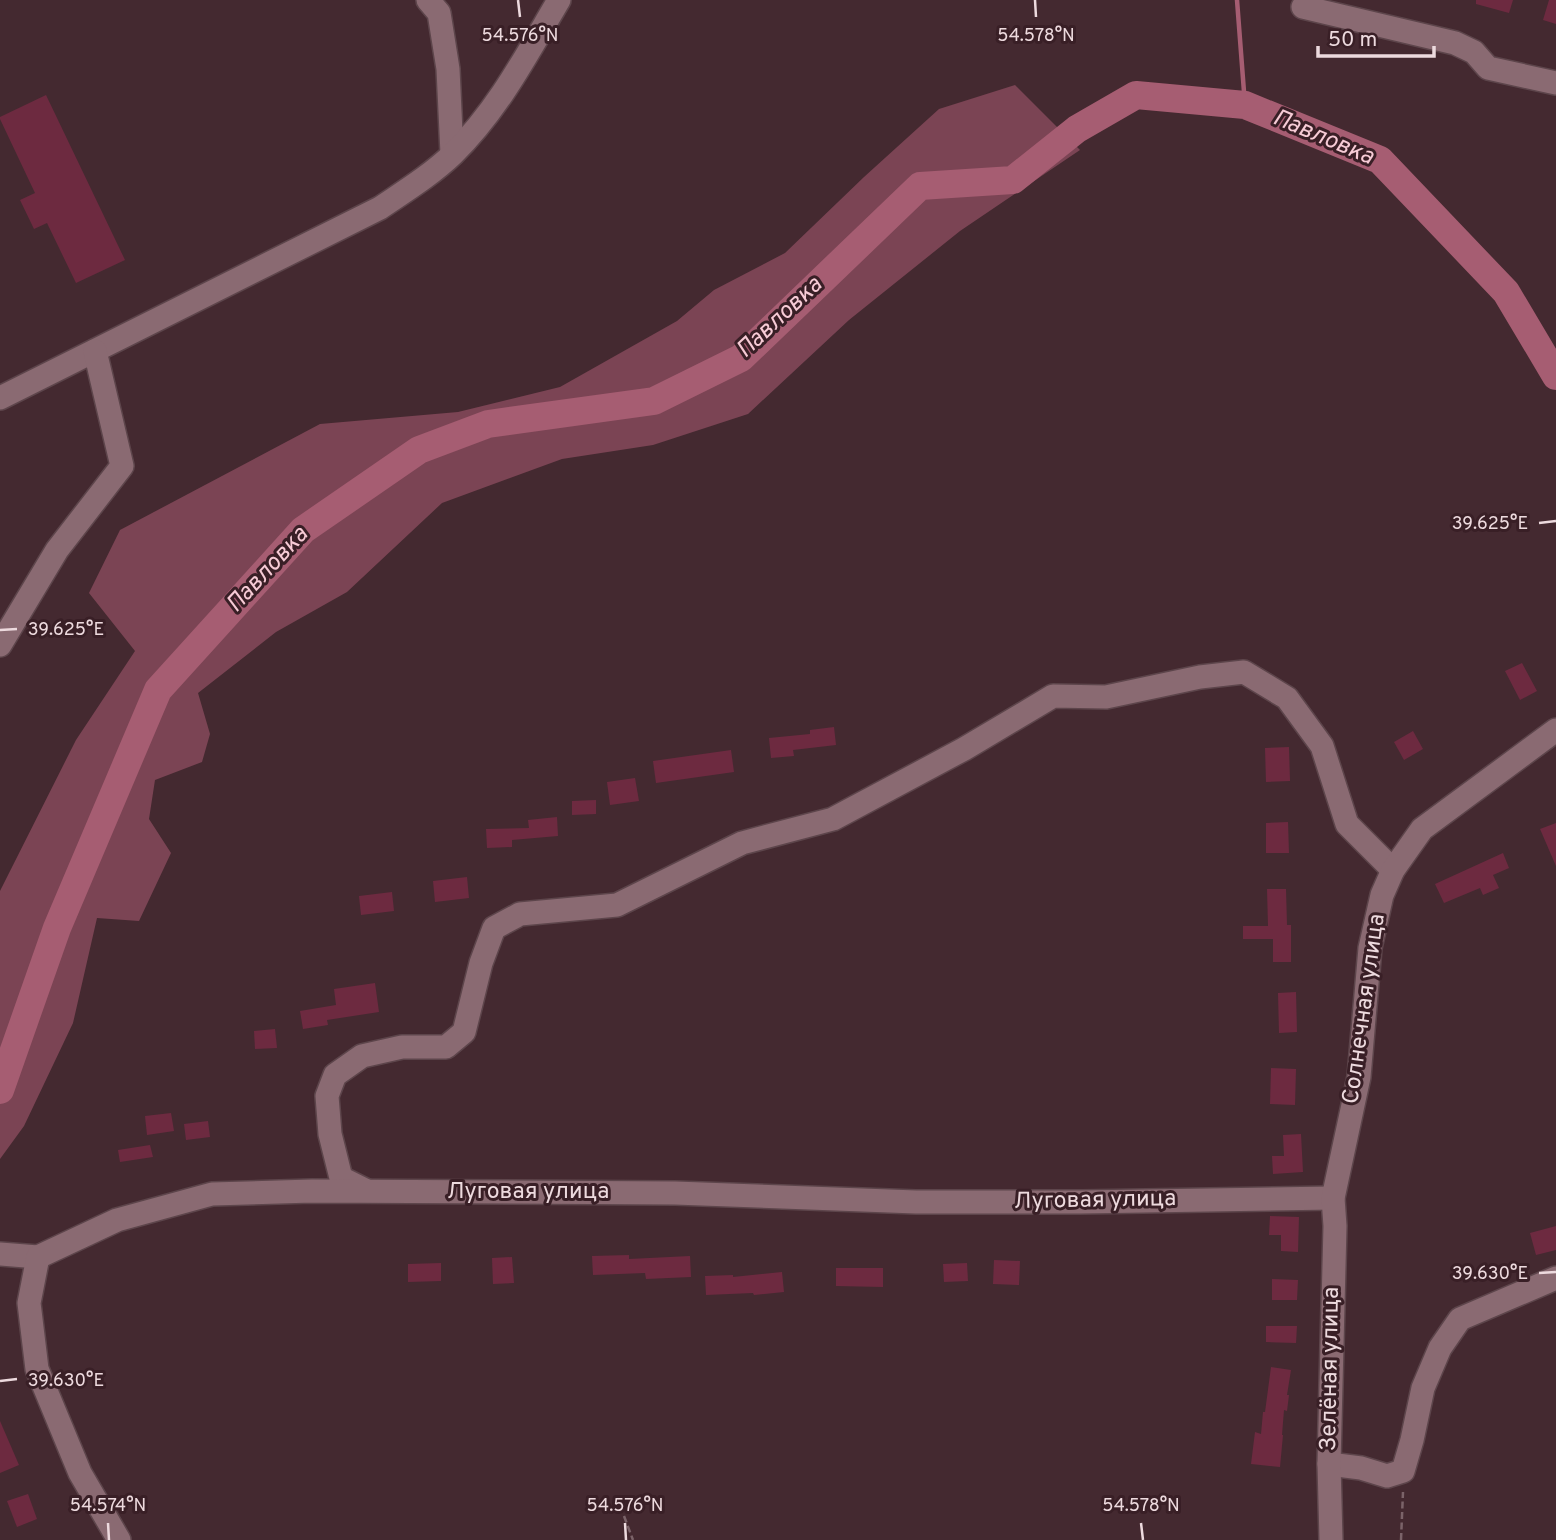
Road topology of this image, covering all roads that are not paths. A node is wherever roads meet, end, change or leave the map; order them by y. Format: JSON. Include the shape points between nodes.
{"nodes":[{"id":1,"x":428,"y":0,"type":"edge"},
{"id":2,"x":559,"y":0,"type":"edge"},
{"id":3,"x":1303,"y":7,"type":"dead end"},
{"id":4,"x":1556,"y":83,"type":"edge"},
{"id":5,"x":452,"y":155,"type":"junction"},
{"id":6,"x":95,"y":351,"type":"junction"},
{"id":7,"x":0,"y":398,"type":"edge"},
{"id":8,"x":0,"y":645,"type":"edge"},
{"id":9,"x":1556,"y":730,"type":"edge"},
{"id":10,"x":1393,"y":870,"type":"junction"},
{"id":11,"x":368,"y":1192,"type":"junction"},
{"id":12,"x":1333,"y":1198,"type":"junction"},
{"id":13,"x":0,"y":1254,"type":"edge"},
{"id":14,"x":38,"y":1257,"type":"junction"},
{"id":15,"x":1556,"y":1278,"type":"edge"},
{"id":16,"x":1329,"y":1464,"type":"junction"},
{"id":17,"x":119,"y":1540,"type":"edge"},
{"id":18,"x":1331,"y":1540,"type":"edge"}],
"edges":[{"from":1,"to":5,"type":"street","via":[[439,13],[448,69]]},
{"from":2,"to":5,"type":"street","via":[[507,88]]},
{"from":3,"to":4,"type":"street","via":[[1455,43],[1474,52],[1488,68]]},
{"from":5,"to":6,"type":"street","via":[[380,208]]},
{"from":6,"to":7,"type":"street"},
{"from":6,"to":8,"type":"street","via":[[122,466],[57,550]]},
{"from":9,"to":10,"type":"street","name":"Солнечная улица","via":[[1422,829]]},
{"from":10,"to":11,"type":"street","via":[[1347,824],[1322,746],[1287,698],[1244,672],[1106,697],[1053,696],[833,819],[742,843],[617,905],[520,914],[494,928],[464,1032],[446,1047],[402,1047],[362,1056],[335,1075],[327,1096],[341,1178]]},
{"from":10,"to":12,"type":"street","name":"Солнечная улица","via":[[1381,895],[1370,948],[1359,1077]]},
{"from":11,"to":12,"type":"street","name":"Луговая улица","via":[[675,1193],[929,1202]]},
{"from":11,"to":14,"type":"street","name":"Луговая улица","via":[[212,1194],[117,1220]]},
{"from":12,"to":16,"type":"street","name":"Зелёная улица"},
{"from":13,"to":14,"type":"street"},
{"from":14,"to":17,"type":"street","via":[[30,1303],[37,1369],[80,1473]]},
{"from":15,"to":16,"type":"street","via":[[1460,1319],[1440,1348],[1423,1388],[1403,1471],[1387,1476]]},
{"from":16,"to":18,"type":"street","name":"Зелёная улица"}]}
